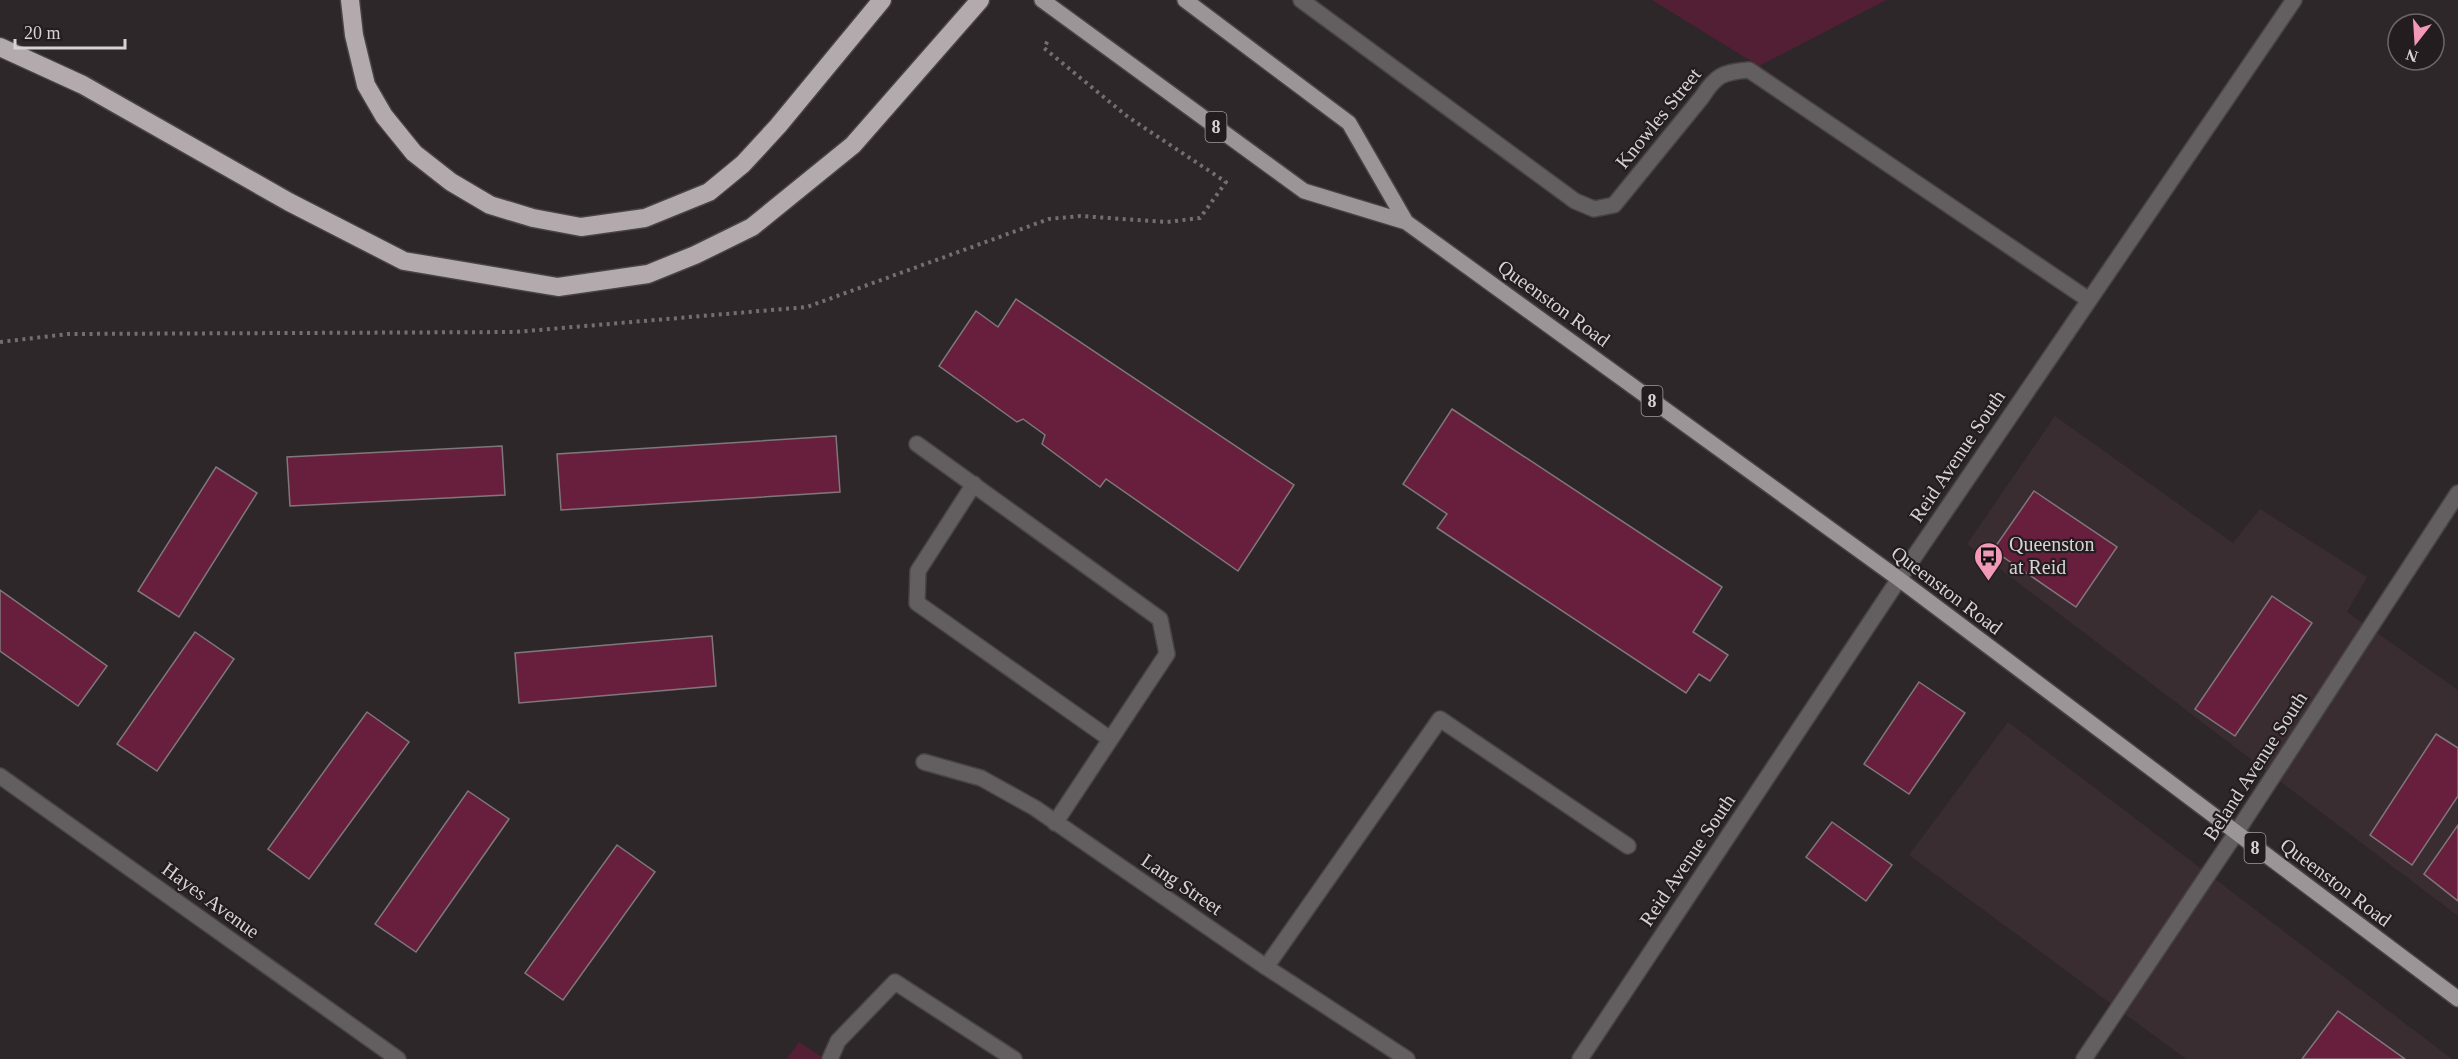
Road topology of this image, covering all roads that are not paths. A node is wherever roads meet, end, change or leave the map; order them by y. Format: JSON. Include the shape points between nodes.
{"nodes":[{"id":1,"x":350,"y":0,"type":"edge"},
{"id":2,"x":882,"y":0,"type":"edge"},
{"id":3,"x":980,"y":0,"type":"edge"},
{"id":4,"x":1042,"y":0,"type":"edge"},
{"id":5,"x":1185,"y":0,"type":"edge"},
{"id":6,"x":1301,"y":0,"type":"edge"},
{"id":7,"x":2294,"y":0,"type":"edge"},
{"id":8,"x":0,"y":47,"type":"edge"},
{"id":9,"x":1406,"y":222,"type":"junction"},
{"id":10,"x":2089,"y":300,"type":"junction"},
{"id":11,"x":917,"y":444,"type":"dead end"},
{"id":12,"x":974,"y":484,"type":"junction"},
{"id":13,"x":2458,"y":494,"type":"edge"},
{"id":14,"x":1899,"y":579,"type":"junction"},
{"id":15,"x":1110,"y":739,"type":"junction"},
{"id":16,"x":924,"y":762,"type":"dead end"},
{"id":17,"x":0,"y":776,"type":"edge"},
{"id":18,"x":1055,"y":823,"type":"junction"},
{"id":19,"x":2236,"y":834,"type":"junction"},
{"id":20,"x":1628,"y":846,"type":"dead end"},
{"id":21,"x":1266,"y":967,"type":"junction"},
{"id":22,"x":2458,"y":999,"type":"edge"},
{"id":23,"x":398,"y":1059,"type":"edge"},
{"id":24,"x":830,"y":1059,"type":"edge"},
{"id":25,"x":1014,"y":1059,"type":"edge"},
{"id":26,"x":1407,"y":1059,"type":"edge"},
{"id":27,"x":1580,"y":1059,"type":"edge"},
{"id":28,"x":2084,"y":1059,"type":"edge"}],
"edges":[{"from":1,"to":2,"type":"highway","via":[[366,85],[384,116],[414,153],[451,182],[490,205],[581,227],[645,218],[709,192],[743,164],[778,126]]},
{"from":3,"to":8,"type":"highway","via":[[853,145],[752,227],[648,274],[558,287],[404,261],[289,202],[83,85]]},
{"from":4,"to":9,"type":"main road","name":"Queenston Road","number":"8","via":[[1304,191]]},
{"from":5,"to":9,"type":"main road","name":"Queenston Road","number":"8","via":[[1349,123]]},
{"from":6,"to":10,"type":"street","name":"Knowles Street","via":[[1575,201],[1594,209],[1614,205],[1713,81],[1729,71],[1749,70]]},
{"from":7,"to":10,"type":"street","name":"Reid Avenue South"},
{"from":9,"to":14,"type":"main road","name":"Queenston Road","number":"8"},
{"from":10,"to":14,"type":"street","name":"Reid Avenue South"},
{"from":11,"to":12,"type":"street"},
{"from":12,"to":15,"type":"street","via":[[1160,619],[1167,654]]},
{"from":12,"to":15,"type":"street","via":[[918,571],[917,603]]},
{"from":13,"to":19,"type":"street","name":"Beland Avenue South"},
{"from":14,"to":19,"type":"main road","name":"Queenston Road","number":"8"},
{"from":14,"to":27,"type":"street","name":"Reid Avenue South"},
{"from":15,"to":18,"type":"street"},
{"from":16,"to":18,"type":"street","name":"Lang Street","via":[[981,778]]},
{"from":17,"to":23,"type":"street","name":"Hayes Avenue"},
{"from":18,"to":21,"type":"street","name":"Lang Street"},
{"from":19,"to":22,"type":"main road","name":"Queenston Road","number":"8"},
{"from":19,"to":28,"type":"street","name":"Beland Avenue South"},
{"from":20,"to":21,"type":"street","via":[[1440,719]]},
{"from":21,"to":26,"type":"street","name":"Lang Street"},
{"from":24,"to":25,"type":"street","via":[[838,1041],[895,982]]}]}
